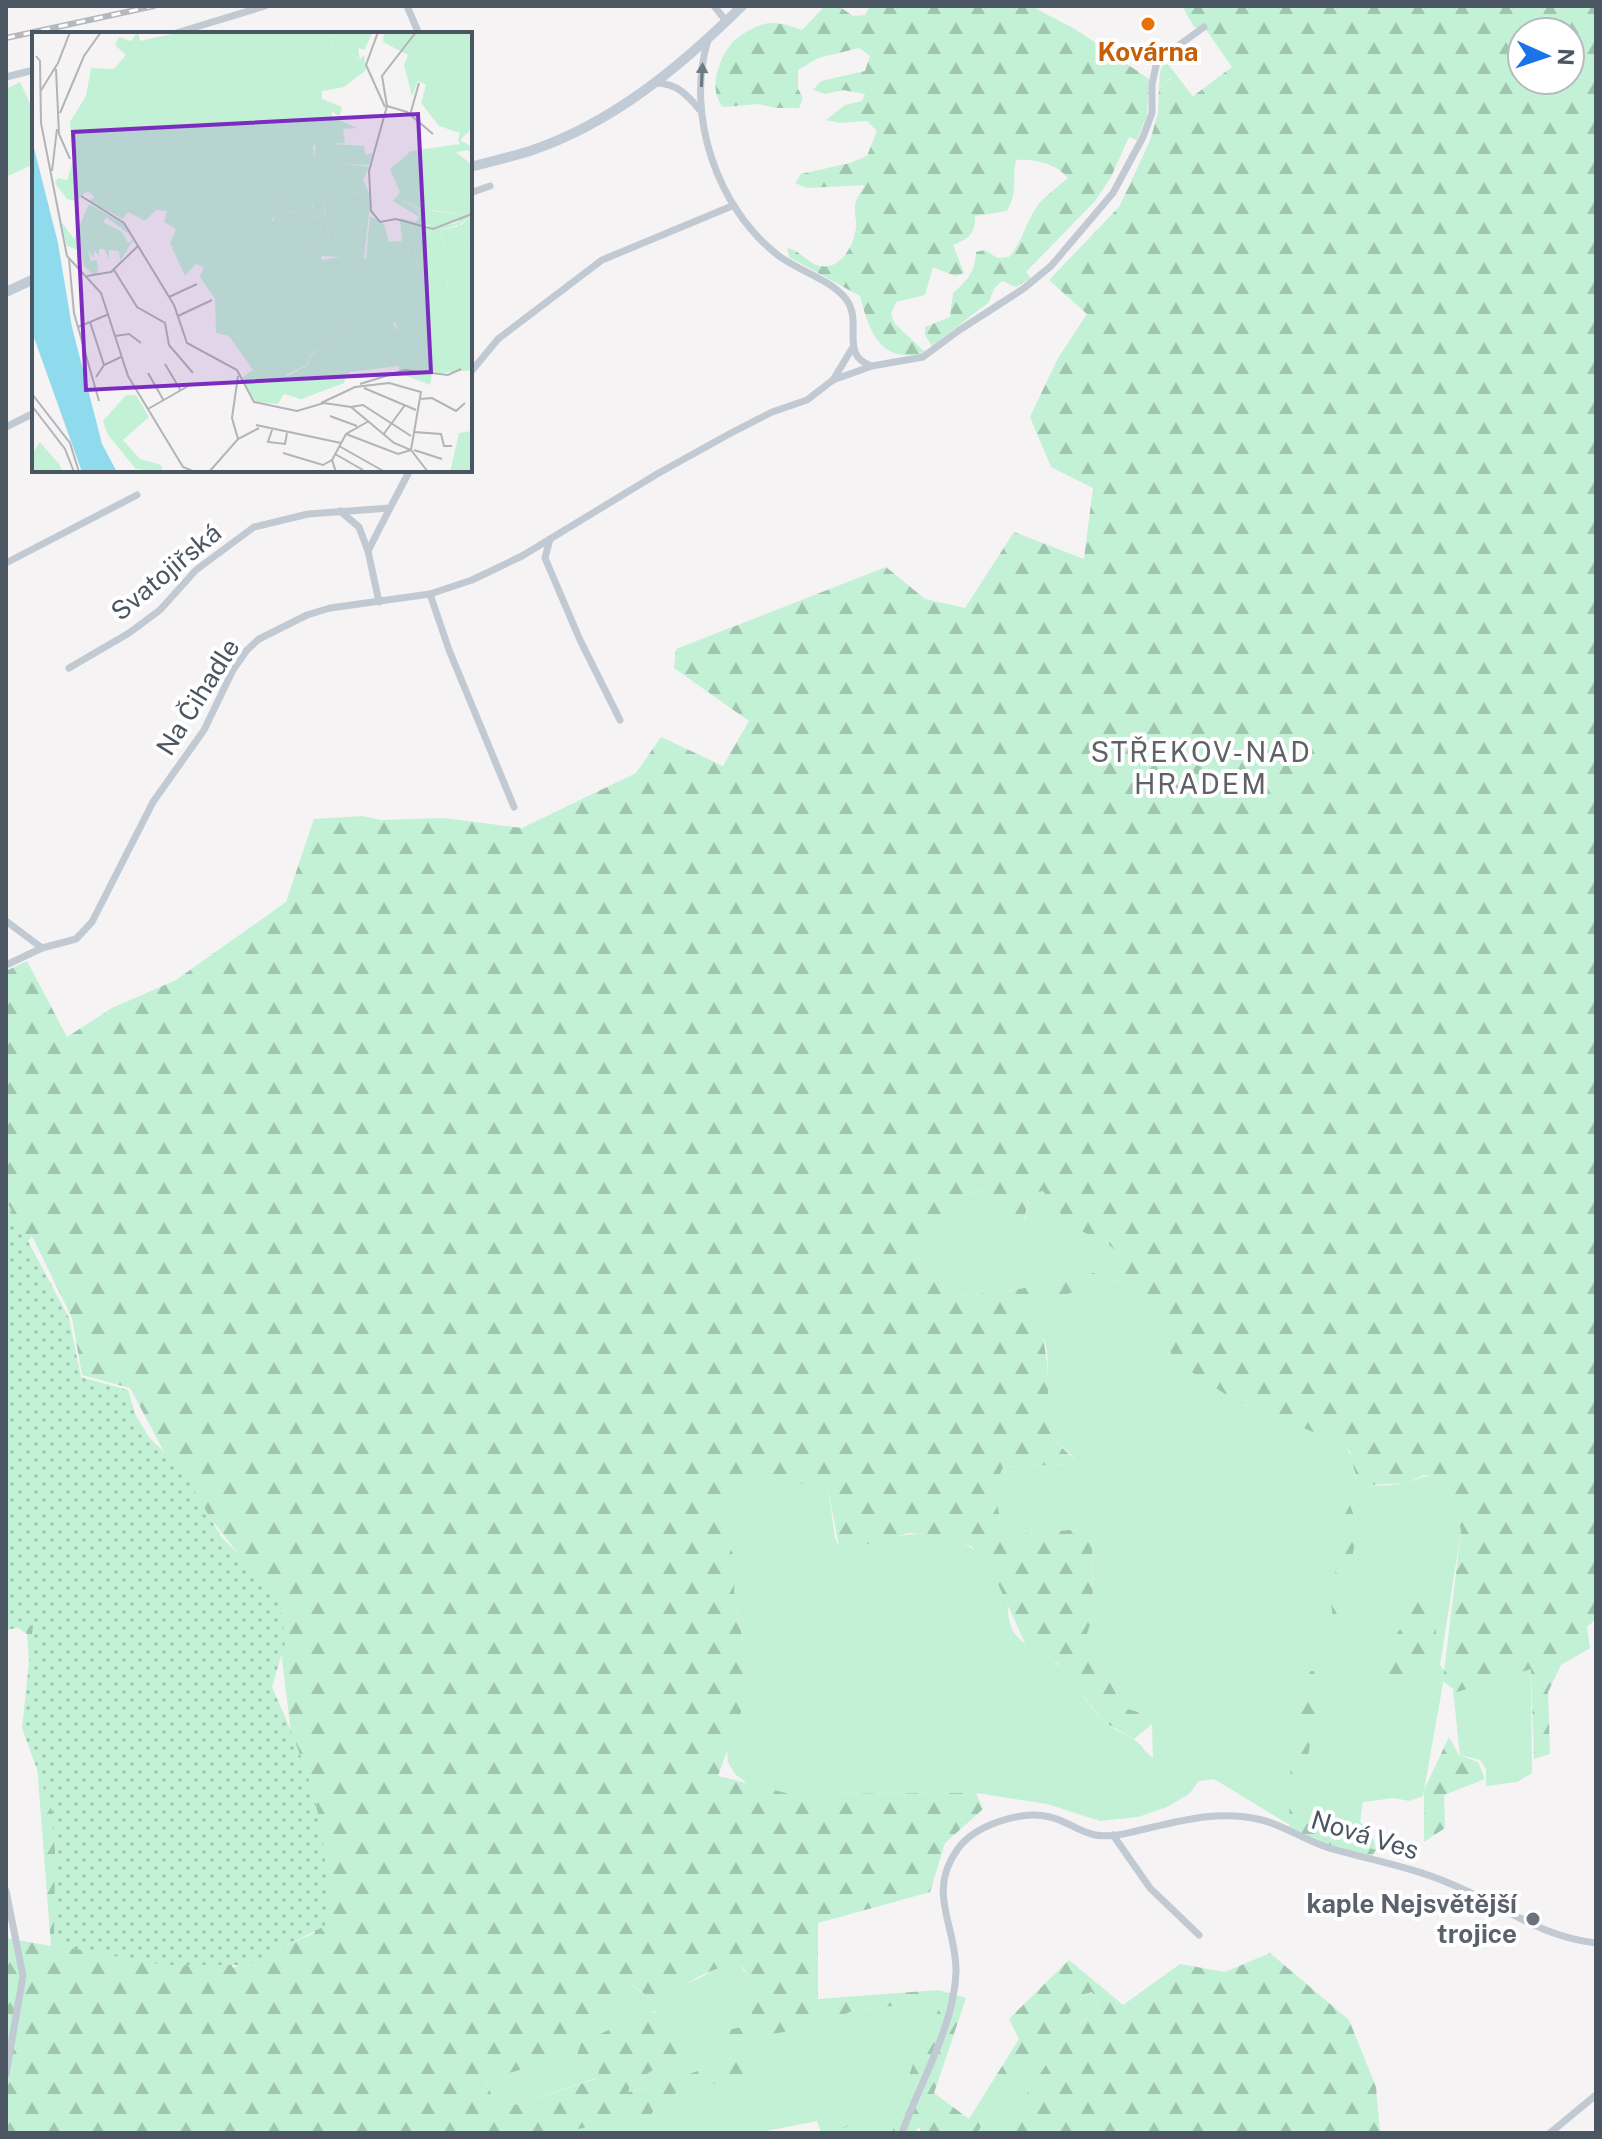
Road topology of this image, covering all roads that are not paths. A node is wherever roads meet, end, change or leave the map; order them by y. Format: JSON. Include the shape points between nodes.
{"nodes":[{"id":1,"x":265,"y":6,"type":"edge"},
{"id":2,"x":407,"y":6,"type":"edge"},
{"id":3,"x":714,"y":6,"type":"edge"},
{"id":4,"x":742,"y":6,"type":"edge"},
{"id":5,"x":727,"y":22,"type":"junction"},
{"id":6,"x":1204,"y":27,"type":"dead end"},
{"id":7,"x":180,"y":32,"type":"edge"},
{"id":8,"x":418,"y":32,"type":"edge"},
{"id":9,"x":708,"y":40,"type":"junction"},
{"id":10,"x":32,"y":70,"type":"edge"},
{"id":11,"x":6,"y":77,"type":"edge"},
{"id":12,"x":657,"y":83,"type":"junction"},
{"id":13,"x":700,"y":111,"type":"junction"},
{"id":14,"x":472,"y":166,"type":"edge"},
{"id":15,"x":490,"y":186,"type":"dead end"},
{"id":16,"x":472,"y":192,"type":"edge"},
{"id":17,"x":732,"y":206,"type":"junction"},
{"id":18,"x":32,"y":280,"type":"edge"},
{"id":19,"x":6,"y":292,"type":"edge"},
{"id":20,"x":853,"y":347,"type":"junction"},
{"id":21,"x":872,"y":366,"type":"junction"},
{"id":22,"x":472,"y":371,"type":"edge"},
{"id":23,"x":833,"y":380,"type":"junction"},
{"id":24,"x":32,"y":414,"type":"edge"},
{"id":25,"x":6,"y":427,"type":"edge"},
{"id":26,"x":409,"y":472,"type":"edge"},
{"id":27,"x":137,"y":495,"type":"dead end"},
{"id":28,"x":390,"y":508,"type":"junction"},
{"id":29,"x":340,"y":511,"type":"junction"},
{"id":30,"x":550,"y":539,"type":"junction"},
{"id":31,"x":368,"y":551,"type":"junction"},
{"id":32,"x":6,"y":563,"type":"edge"},
{"id":33,"x":430,"y":594,"type":"junction"},
{"id":34,"x":379,"y":602,"type":"junction"},
{"id":35,"x":69,"y":668,"type":"dead end"},
{"id":36,"x":620,"y":720,"type":"dead end"},
{"id":37,"x":514,"y":807,"type":"dead end"},
{"id":38,"x":6,"y":921,"type":"edge"},
{"id":39,"x":42,"y":948,"type":"junction"},
{"id":40,"x":6,"y":965,"type":"edge"},
{"id":41,"x":1113,"y":1835,"type":"junction"},
{"id":42,"x":6,"y":1891,"type":"edge"},
{"id":43,"x":1199,"y":1935,"type":"dead end"},
{"id":44,"x":1596,"y":1943,"type":"edge"},
{"id":45,"x":6,"y":2074,"type":"edge"},
{"id":46,"x":1596,"y":2095,"type":"edge"},
{"id":47,"x":902,"y":2133,"type":"edge"},
{"id":48,"x":1550,"y":2133,"type":"edge"}],
"edges":[{"from":1,"to":7,"type":"street"},
{"from":2,"to":8,"type":"street"},
{"from":3,"to":5,"type":"street"},
{"from":4,"to":5,"type":"main road"},
{"from":5,"to":9,"type":"main road"},
{"from":6,"to":21,"type":"street","name":"Na Čihadle","via":[[1157,61],[1152,113],[1143,137],[1113,193],[1059,257],[1023,289],[923,357]]},
{"from":9,"to":12,"type":"main road"},
{"from":13,"to":9,"type":"street","one_way":true},
{"from":10,"to":11,"type":"street"},
{"from":12,"to":13,"type":"street","via":[[671,84]]},
{"from":12,"to":14,"type":"main road","via":[[564,137]]},
{"from":13,"to":17,"type":"street"},
{"from":15,"to":16,"type":"street"},
{"from":17,"to":20,"type":"street","via":[[779,256],[842,294],[852,308]]},
{"from":17,"to":22,"type":"street","via":[[602,260],[498,339]]},
{"from":18,"to":19,"type":"main road"},
{"from":20,"to":21,"type":"street","via":[[862,363]]},
{"from":20,"to":23,"type":"street"},
{"from":21,"to":23,"type":"street","name":"Na Čihadle"},
{"from":23,"to":30,"type":"street","name":"Na Čihadle","via":[[807,400],[731,433]]},
{"from":24,"to":25,"type":"street"},
{"from":26,"to":28,"type":"street"},
{"from":27,"to":32,"type":"street"},
{"from":28,"to":29,"type":"street","name":"Svatojiřská"},
{"from":28,"to":31,"type":"street"},
{"from":29,"to":31,"type":"street","via":[[359,527]]},
{"from":29,"to":35,"type":"street","name":"Svatojiřská","via":[[254,527],[196,570],[152,616]]},
{"from":30,"to":33,"type":"street","name":"Na Čihadle","via":[[486,573]]},
{"from":30,"to":36,"type":"street","via":[[545,558]]},
{"from":31,"to":34,"type":"street"},
{"from":33,"to":34,"type":"street","name":"Na Čihadle"},
{"from":33,"to":37,"type":"street"},
{"from":34,"to":39,"type":"street","name":"Na Čihadle","via":[[307,615],[247,650],[204,730],[153,802],[92,922],[76,939]]},
{"from":38,"to":39,"type":"street"},
{"from":39,"to":40,"type":"street","name":"Na Čihadle"},
{"from":41,"to":43,"type":"street","via":[[1150,1888]]},
{"from":41,"to":44,"type":"street","name":"Nová Ves","via":[[1210,1815],[1263,1820],[1325,1847],[1451,1883],[1558,1937]]},
{"from":41,"to":47,"type":"street","name":"Nová Ves","via":[[1094,1835],[1039,1815],[979,1830],[956,1850],[941,1893],[956,1973],[943,2028]]},
{"from":42,"to":45,"type":"street","via":[[23,1976]]},
{"from":46,"to":48,"type":"street"}]}
